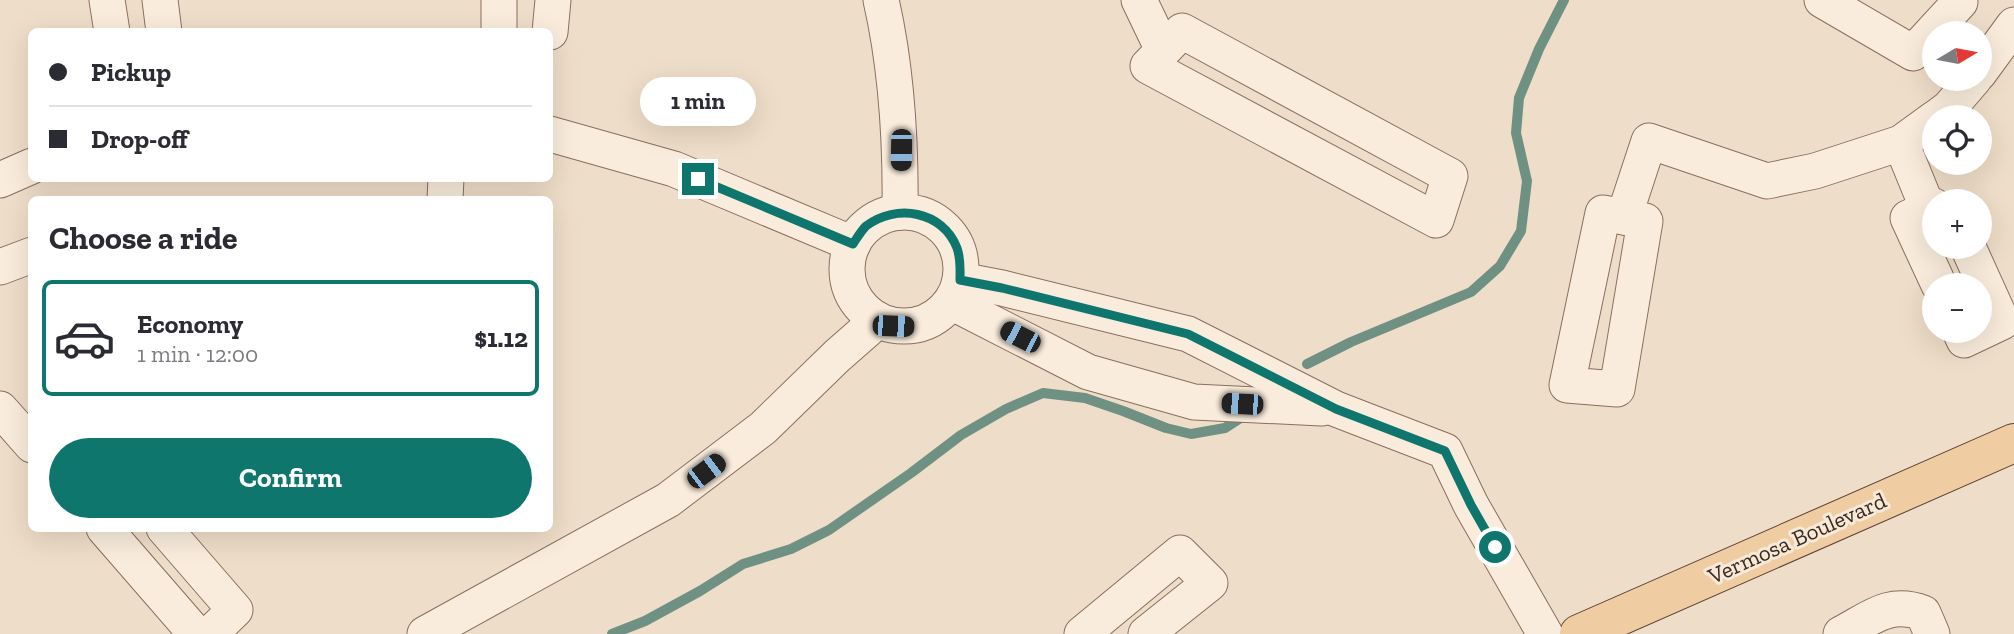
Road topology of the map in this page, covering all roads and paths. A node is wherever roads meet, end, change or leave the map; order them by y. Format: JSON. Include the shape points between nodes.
{"nodes":[{"id":1,"x":107,"y":0,"type":"edge"},
{"id":2,"x":160,"y":0,"type":"edge"},
{"id":3,"x":499,"y":0,"type":"edge"},
{"id":4,"x":553,"y":0,"type":"edge"},
{"id":5,"x":881,"y":0,"type":"edge"},
{"id":6,"x":1139,"y":0,"type":"edge"},
{"id":7,"x":1822,"y":0,"type":"edge"},
{"id":8,"x":1946,"y":20,"type":"edge"},
{"id":9,"x":2014,"y":25,"type":"edge"},
{"id":10,"x":111,"y":28,"type":"edge"},
{"id":11,"x":164,"y":28,"type":"edge"},
{"id":12,"x":499,"y":28,"type":"edge"},
{"id":13,"x":550,"y":28,"type":"edge"},
{"id":14,"x":1163,"y":50,"type":"junction"},
{"id":15,"x":1992,"y":53,"type":"edge"},
{"id":16,"x":1963,"y":91,"type":"edge"},
{"id":17,"x":1952,"y":105,"type":"edge"},
{"id":18,"x":1922,"y":128,"type":"edge"},
{"id":19,"x":553,"y":135,"type":"edge"},
{"id":20,"x":1901,"y":143,"type":"junction"},
{"id":21,"x":28,"y":168,"type":"edge"},
{"id":22,"x":0,"y":180,"type":"edge"},
{"id":23,"x":1929,"y":189,"type":"edge"},
{"id":24,"x":1922,"y":211,"type":"edge"},
{"id":25,"x":900,"y":212,"type":"junction"},
{"id":26,"x":1624,"y":217,"type":"dead end"},
{"id":27,"x":853,"y":244,"type":"junction"},
{"id":28,"x":1922,"y":248,"type":"edge"},
{"id":29,"x":28,"y":256,"type":"edge"},
{"id":30,"x":0,"y":267,"type":"edge"},
{"id":31,"x":955,"y":291,"type":"junction"},
{"id":32,"x":1992,"y":298,"type":"edge"},
{"id":33,"x":878,"y":320,"type":"junction"},
{"id":34,"x":1992,"y":327,"type":"edge"},
{"id":35,"x":0,"y":409,"type":"edge"},
{"id":36,"x":1336,"y":409,"type":"junction"},
{"id":37,"x":28,"y":440,"type":"edge"},
{"id":38,"x":2014,"y":443,"type":"edge"},
{"id":39,"x":107,"y":532,"type":"edge"},
{"id":40,"x":167,"y":532,"type":"edge"},
{"id":41,"x":196,"y":634,"type":"edge"},
{"id":42,"x":210,"y":634,"type":"edge"},
{"id":43,"x":425,"y":634,"type":"edge"},
{"id":44,"x":1082,"y":634,"type":"edge"},
{"id":45,"x":1146,"y":634,"type":"edge"},
{"id":46,"x":1545,"y":634,"type":"edge"},
{"id":47,"x":1579,"y":634,"type":"edge"},
{"id":48,"x":1841,"y":634,"type":"edge"},
{"id":49,"x":1932,"y":634,"type":"edge"}],
"edges":[{"from":1,"to":10,"type":"street"},
{"from":2,"to":11,"type":"street"},
{"from":3,"to":12,"type":"street"},
{"from":4,"to":13,"type":"street"},
{"from":5,"to":25,"type":"street","via":[[896,87]]},
{"from":6,"to":14,"type":"street"},
{"from":7,"to":8,"type":"street","via":[[1913,53]]},
{"from":9,"to":15,"type":"street"},
{"from":14,"to":14,"type":"street","via":[[1182,31],[1450,176],[1436,220],[1148,65]]},
{"from":16,"to":17,"type":"street"},
{"from":18,"to":20,"type":"street"},
{"from":19,"to":27,"type":"street","via":[[674,169]]},
{"from":20,"to":23,"type":"street"},
{"from":20,"to":26,"type":"street","via":[[1767,181],[1649,141]]},
{"from":21,"to":22,"type":"street"},
{"from":24,"to":28,"type":"street","via":[[1908,218]]},
{"from":25,"to":27,"type":"street","via":[[864,228]]},
{"from":25,"to":31,"type":"street","via":[[933,220],[947,231],[961,263]]},
{"from":27,"to":33,"type":"street","via":[[848,278],[854,295]]},
{"from":29,"to":30,"type":"street"},
{"from":31,"to":33,"type":"street","via":[[940,314],[926,322],[893,326]]},
{"from":31,"to":36,"type":"street","via":[[1002,288],[1188,334]]},
{"from":31,"to":36,"type":"street","via":[[1088,372],[1194,402]]},
{"from":32,"to":34,"type":"street","via":[[2003,322]]},
{"from":33,"to":43,"type":"street","via":[[762,428],[668,500]]},
{"from":35,"to":37,"type":"street"},
{"from":36,"to":46,"type":"street","via":[[1445,451]]},
{"from":38,"to":47,"type":"main road","name":"Vermosa Boulevard"},
{"from":39,"to":41,"type":"street"},
{"from":40,"to":42,"type":"street","via":[[235,610]]},
{"from":44,"to":45,"type":"street","via":[[1180,553],[1210,583]]},
{"from":48,"to":49,"type":"street","via":[[1891,608],[1910,608],[1923,613]]}]}
